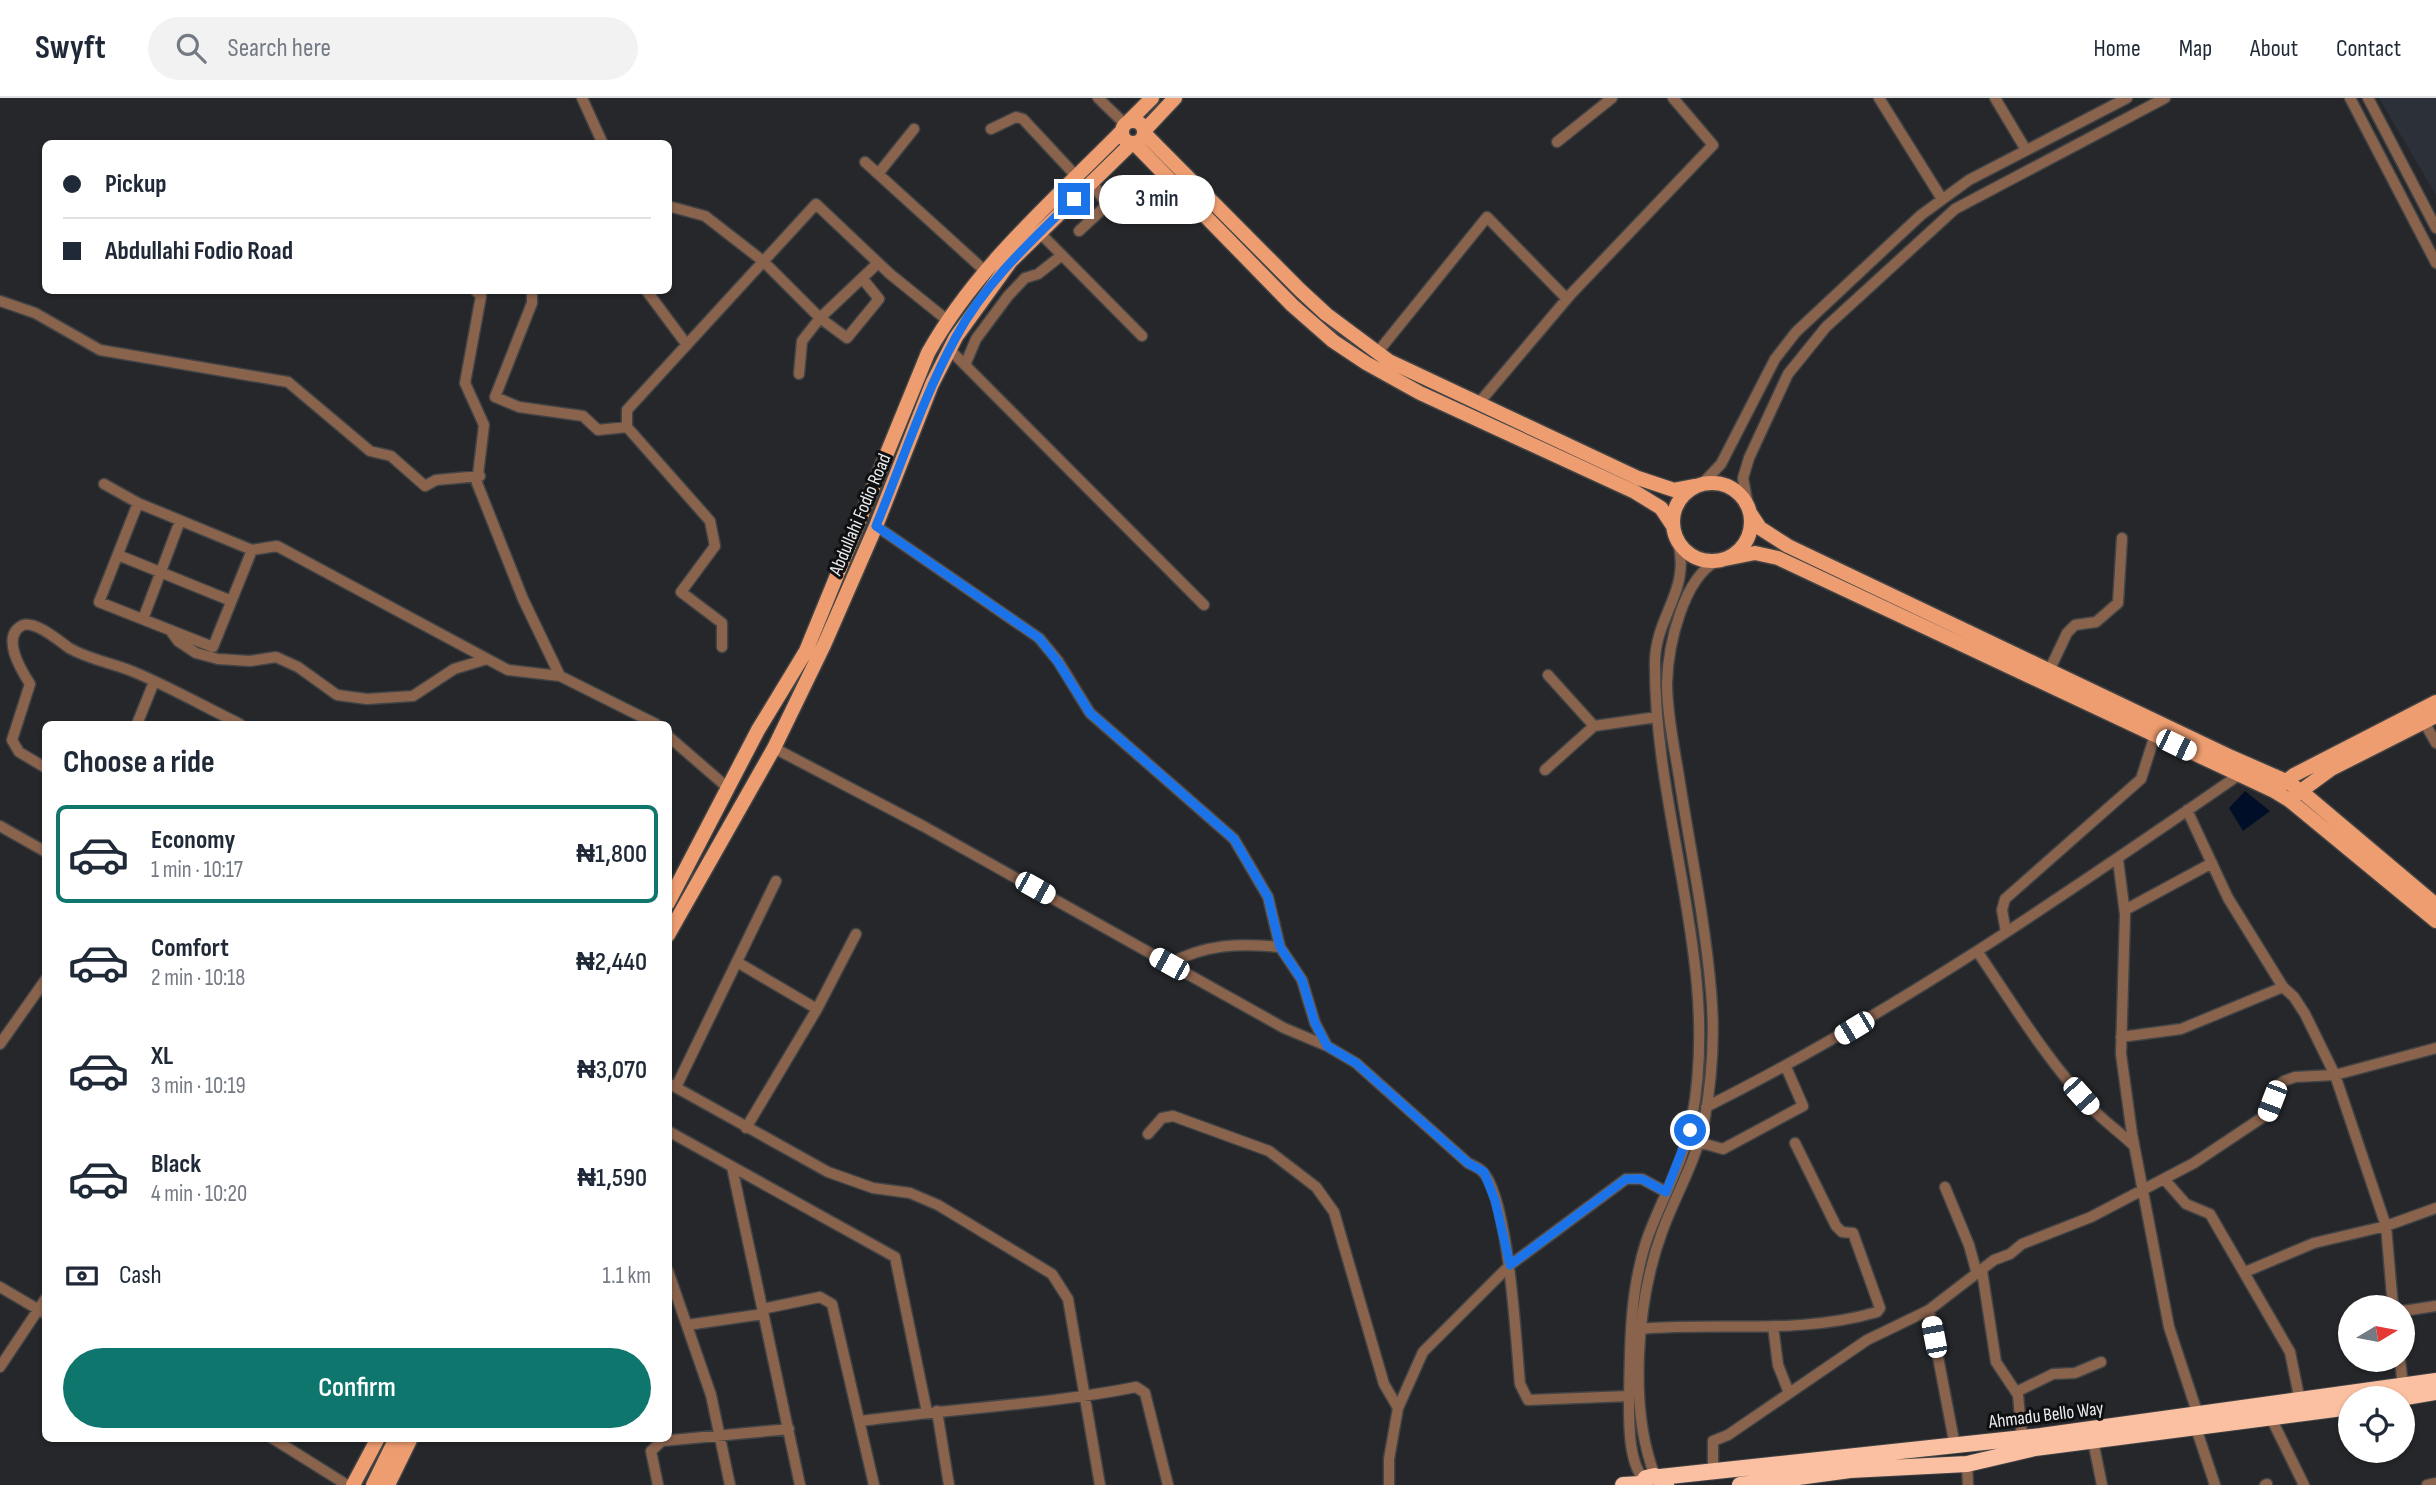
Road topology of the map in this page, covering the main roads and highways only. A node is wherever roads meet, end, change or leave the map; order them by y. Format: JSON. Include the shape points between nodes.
{"nodes":[{"id":1,"x":1152,"y":98,"type":"edge"},
{"id":2,"x":1175,"y":98,"type":"edge"},
{"id":3,"x":1125,"y":125,"type":"junction"},
{"id":4,"x":1139,"y":138,"type":"junction"},
{"id":5,"x":1699,"y":485,"type":"junction"},
{"id":6,"x":1749,"y":510,"type":"junction"},
{"id":7,"x":1673,"y":526,"type":"junction"},
{"id":8,"x":1721,"y":560,"type":"junction"},
{"id":9,"x":2436,"y":702,"type":"edge"},
{"id":10,"x":2430,"y":719,"type":"edge"},
{"id":11,"x":2286,"y":781,"type":"junction"},
{"id":12,"x":2274,"y":791,"type":"junction"},
{"id":13,"x":2295,"y":795,"type":"junction"},
{"id":14,"x":672,"y":895,"type":"edge"},
{"id":15,"x":2436,"y":905,"type":"edge"},
{"id":16,"x":2436,"y":920,"type":"edge"},
{"id":17,"x":672,"y":928,"type":"edge"},
{"id":18,"x":2436,"y":1381,"type":"edge"},
{"id":19,"x":2415,"y":1388,"type":"edge"},
{"id":20,"x":2415,"y":1392,"type":"edge"},
{"id":21,"x":2436,"y":1392,"type":"edge"},
{"id":22,"x":2338,"y":1398,"type":"edge"},
{"id":23,"x":2338,"y":1409,"type":"edge"},
{"id":24,"x":2197,"y":1421,"type":"junction"},
{"id":25,"x":375,"y":1442,"type":"edge"},
{"id":26,"x":395,"y":1442,"type":"edge"},
{"id":27,"x":409,"y":1442,"type":"edge"},
{"id":28,"x":1651,"y":1481,"type":"edge"},
{"id":29,"x":353,"y":1485,"type":"edge"},
{"id":30,"x":373,"y":1485,"type":"edge"},
{"id":31,"x":388,"y":1485,"type":"edge"},
{"id":32,"x":1623,"y":1485,"type":"edge"},
{"id":33,"x":1740,"y":1485,"type":"edge"}],
"edges":[{"from":1,"to":3,"type":"main road","name":"Abdullahi Fodio Road"},
{"from":2,"to":4,"type":"main road","name":"Abdullahi Fodio Road"},
{"from":3,"to":4,"type":"main road","via":[[1138,122]]},
{"from":3,"to":4,"type":"main road","via":[[1125,141]]},
{"from":3,"to":14,"type":"main road","name":"Abdullahi Fodio Road","via":[[985,271],[947,320],[928,353],[806,651]]},
{"from":4,"to":5,"type":"main road","via":[[1300,290],[1377,353],[1654,484],[1674,491]]},
{"from":4,"to":7,"type":"main road","via":[[1292,305],[1333,341],[1420,393],[1635,492],[1661,508]]},
{"from":4,"to":17,"type":"main road","name":"Abdullahi Fodio Road","via":[[1011,261],[982,297],[950,350],[876,526],[774,748]]},
{"from":5,"to":6,"type":"main road","via":[[1730,486]]},
{"from":5,"to":7,"type":"main road","via":[[1678,503]]},
{"from":6,"to":8,"type":"main road","via":[[1749,536],[1744,546]]},
{"from":6,"to":11,"type":"main road","via":[[1760,528],[1788,546]]},
{"from":7,"to":8,"type":"main road","via":[[1678,542],[1695,557]]},
{"from":8,"to":12,"type":"main road","via":[[1755,553],[1779,558]]},
{"from":9,"to":11,"type":"main road"},
{"from":10,"to":13,"type":"main road","via":[[2331,769]]},
{"from":11,"to":12,"type":"main road"},
{"from":11,"to":13,"type":"main road"},
{"from":12,"to":13,"type":"main road"},
{"from":13,"to":15,"type":"main road"},
{"from":13,"to":16,"type":"main road"},
{"from":18,"to":19,"type":"highway","name":"Ahmadu Bello Way"},
{"from":20,"to":21,"type":"highway","name":"Ahmadu Bello Way"},
{"from":22,"to":24,"type":"highway","name":"Ahmadu Bello Way"},
{"from":23,"to":24,"type":"highway","name":"Ahmadu Bello Way"},
{"from":24,"to":28,"type":"highway","name":"Ahmadu Bello Way"},
{"from":24,"to":33,"type":"highway","name":"Ahmadu Bello Way","via":[[1967,1464],[1850,1471]]},
{"from":25,"to":29,"type":"main road"},
{"from":26,"to":30,"type":"main road"},
{"from":27,"to":31,"type":"main road"},
{"from":28,"to":32,"type":"highway","name":"Ahmadu Bello Way"}]}
